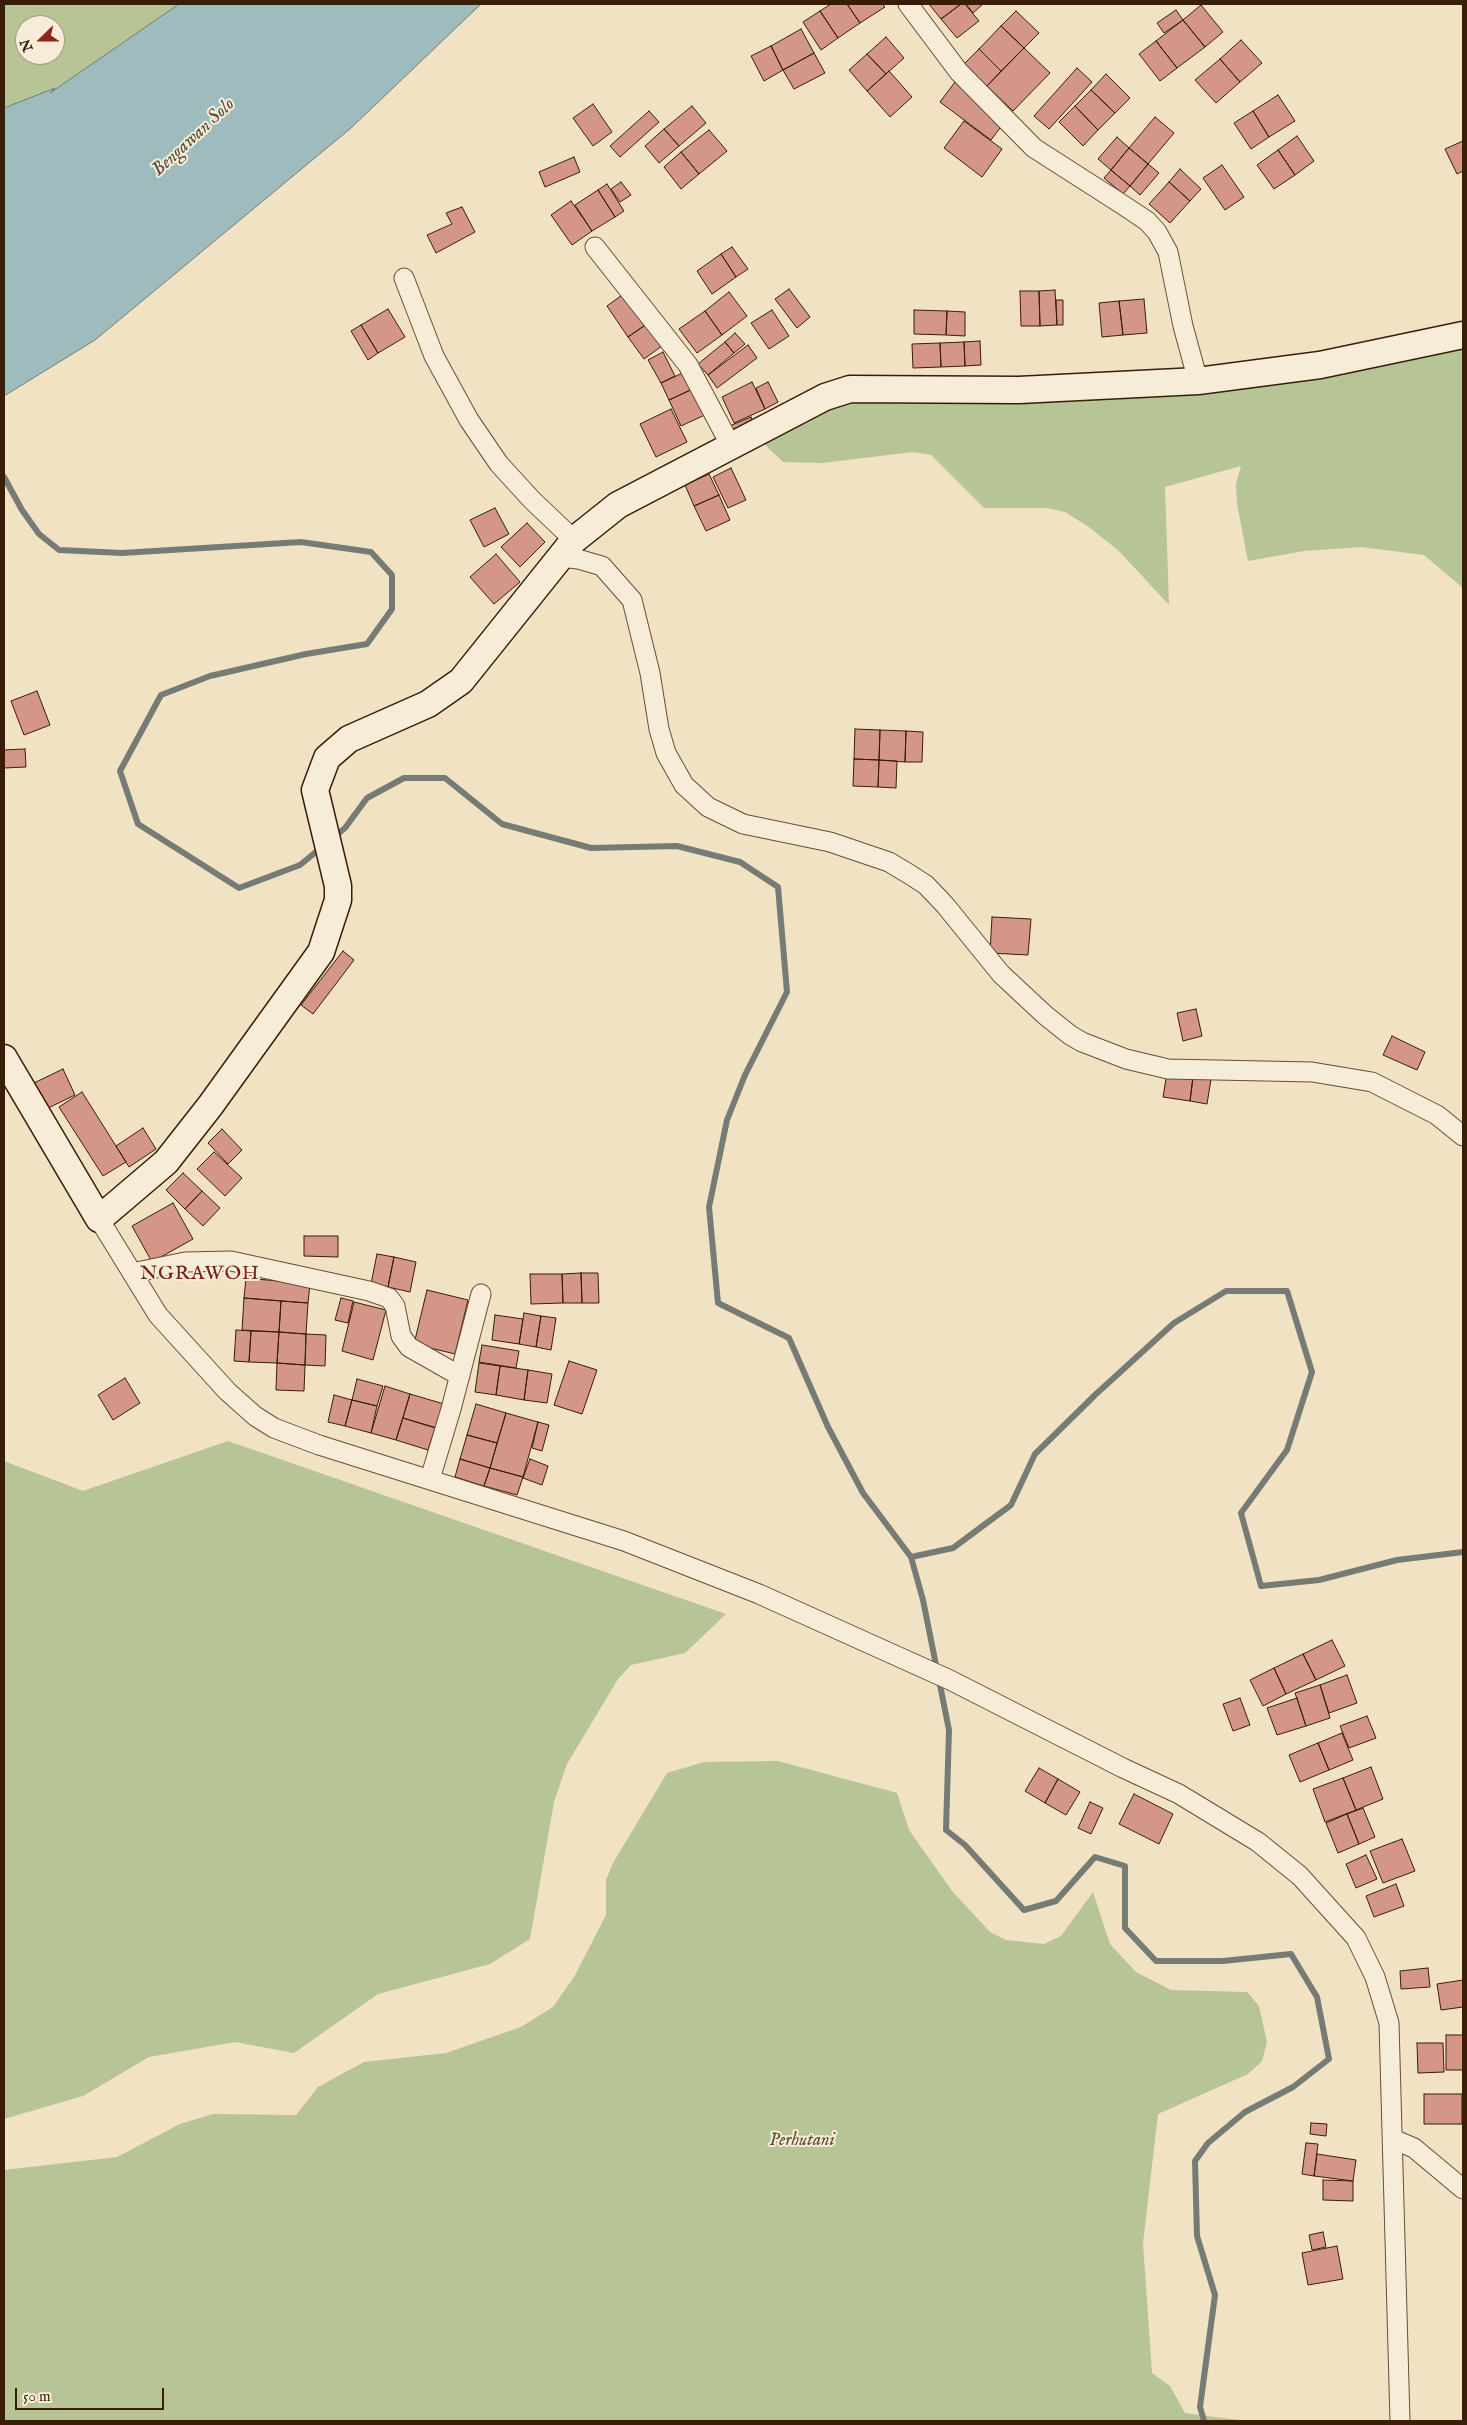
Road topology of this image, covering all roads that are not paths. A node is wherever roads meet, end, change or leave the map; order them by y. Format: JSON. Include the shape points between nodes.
{"nodes":[{"id":1,"x":908,"y":4,"type":"edge"},
{"id":2,"x":595,"y":247,"type":"dead end"},
{"id":3,"x":404,"y":278,"type":"dead end"},
{"id":4,"x":1463,"y":335,"type":"edge"},
{"id":5,"x":1198,"y":381,"type":"junction"},
{"id":6,"x":731,"y":446,"type":"junction"},
{"id":7,"x":567,"y":549,"type":"junction"},
{"id":8,"x":4,"y":1058,"type":"edge"},
{"id":9,"x":1463,"y":1136,"type":"edge"},
{"id":10,"x":99,"y":1219,"type":"junction"},
{"id":11,"x":132,"y":1273,"type":"junction"},
{"id":12,"x":481,"y":1294,"type":"dead end"},
{"id":13,"x":460,"y":1376,"type":"junction"},
{"id":14,"x":430,"y":1479,"type":"junction"},
{"id":15,"x":1393,"y":2139,"type":"junction"},
{"id":16,"x":1463,"y":2189,"type":"edge"},
{"id":17,"x":1400,"y":2421,"type":"edge"}],
"edges":[{"from":1,"to":5,"type":"street","via":[[959,72],[1034,148],[1123,205],[1157,232],[1168,252]]},
{"from":2,"to":6,"type":"street","via":[[688,365]]},
{"from":3,"to":7,"type":"street","via":[[434,356],[469,420],[499,464],[532,500]]},
{"from":4,"to":5,"type":"street","via":[[1320,366]]},
{"from":5,"to":6,"type":"street","via":[[1019,390],[850,389],[825,397]]},
{"from":6,"to":7,"type":"street","via":[[618,505]]},
{"from":7,"to":9,"type":"street","via":[[578,559],[602,566],[632,600],[666,753],[684,785],[708,807],[743,824],[830,842],[889,862],[926,885],[1001,974],[1045,1015],[1082,1042],[1126,1059],[1168,1070],[1312,1072],[1372,1082],[1437,1116]]},
{"from":7,"to":10,"type":"street","via":[[461,681],[428,704],[349,739],[327,758],[315,790],[338,886],[338,900],[321,952],[166,1162]]},
{"from":8,"to":10,"type":"street"},
{"from":10,"to":11,"type":"street"},
{"from":11,"to":13,"type":"street","via":[[185,1262],[231,1261],[369,1291],[389,1298],[395,1306],[401,1336],[409,1348]]},
{"from":11,"to":14,"type":"street","via":[[158,1315],[227,1391],[264,1422],[319,1445]]},
{"from":12,"to":13,"type":"street"},
{"from":13,"to":14,"type":"street"},
{"from":14,"to":15,"type":"street","via":[[624,1541],[759,1594],[950,1680],[1179,1794],[1258,1842],[1300,1876],[1356,1938],[1378,1985],[1389,2023]]},
{"from":15,"to":16,"type":"street","via":[[1414,2148]]},
{"from":15,"to":17,"type":"street"}]}
